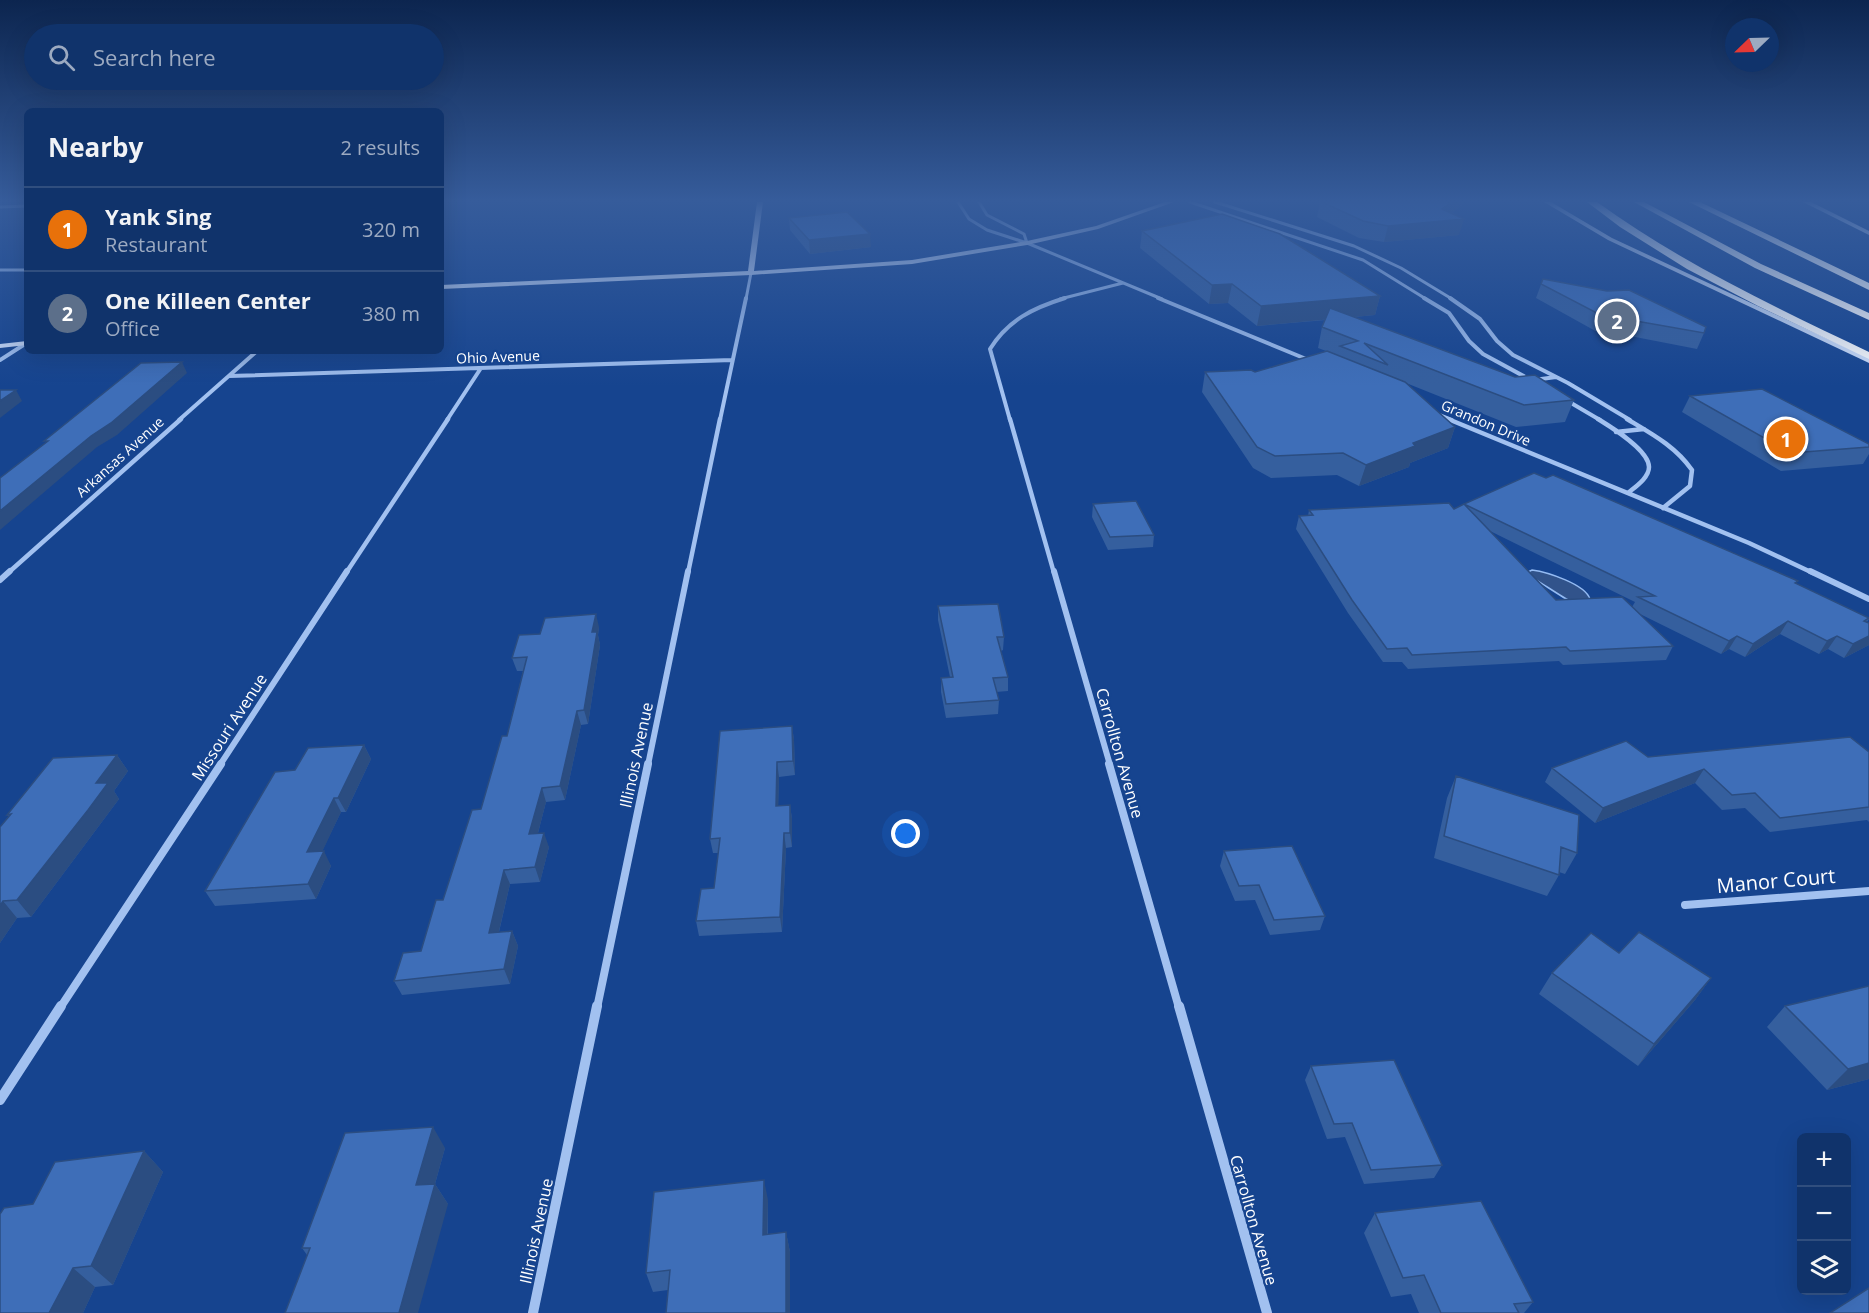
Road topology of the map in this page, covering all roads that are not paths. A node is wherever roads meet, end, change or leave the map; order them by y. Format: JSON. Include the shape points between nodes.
{"nodes":[{"id":1,"x":752,"y":263,"type":"edge"},
{"id":2,"x":893,"y":263,"type":"edge"},
{"id":3,"x":1076,"y":263,"type":"edge"},
{"id":4,"x":1368,"y":263,"type":"edge"},
{"id":5,"x":1391,"y":263,"type":"edge"},
{"id":6,"x":1663,"y":263,"type":"edge"},
{"id":7,"x":1687,"y":263,"type":"edge"},
{"id":8,"x":1753,"y":263,"type":"edge"},
{"id":9,"x":1820,"y":263,"type":"edge"},
{"id":10,"x":1837,"y":263,"type":"edge"},
{"id":11,"x":1401,"y":268,"type":"junction"},
{"id":12,"x":1381,"y":269,"type":"junction"},
{"id":13,"x":0,"y":270,"type":"edge"},
{"id":14,"x":24,"y":270,"type":"edge"},
{"id":15,"x":751,"y":273,"type":"junction"},
{"id":16,"x":1869,"y":277,"type":"edge"},
{"id":17,"x":1123,"y":283,"type":"junction"},
{"id":18,"x":444,"y":287,"type":"edge"},
{"id":19,"x":1869,"y":287,"type":"edge"},
{"id":20,"x":1448,"y":296,"type":"junction"},
{"id":21,"x":1427,"y":299,"type":"junction"},
{"id":22,"x":1869,"y":317,"type":"edge"},
{"id":23,"x":24,"y":344,"type":"edge"},
{"id":24,"x":24,"y":345,"type":"edge"},
{"id":25,"x":0,"y":346,"type":"edge"},
{"id":26,"x":254,"y":354,"type":"edge"},
{"id":27,"x":1869,"y":356,"type":"edge"},
{"id":28,"x":0,"y":360,"type":"edge"},
{"id":29,"x":732,"y":360,"type":"junction"},
{"id":30,"x":1869,"y":361,"type":"edge"},
{"id":31,"x":1312,"y":362,"type":"edge"},
{"id":32,"x":481,"y":368,"type":"junction"},
{"id":33,"x":229,"y":376,"type":"junction"},
{"id":34,"x":1556,"y":377,"type":"junction"},
{"id":35,"x":1533,"y":380,"type":"junction"},
{"id":36,"x":1542,"y":386,"type":"edge"},
{"id":37,"x":1561,"y":397,"type":"edge"},
{"id":38,"x":1430,"y":411,"type":"edge"},
{"id":39,"x":1645,"y":429,"type":"junction"},
{"id":40,"x":1615,"y":432,"type":"junction"},
{"id":41,"x":1628,"y":493,"type":"junction"},
{"id":42,"x":1663,"y":508,"type":"junction"},
{"id":43,"x":0,"y":580,"type":"edge"},
{"id":44,"x":1869,"y":599,"type":"edge"},
{"id":45,"x":1869,"y":891,"type":"edge"},
{"id":46,"x":1685,"y":905,"type":"dead end"},
{"id":47,"x":0,"y":1100,"type":"edge"},
{"id":48,"x":533,"y":1313,"type":"edge"},
{"id":49,"x":1267,"y":1313,"type":"edge"}],
"edges":[{"from":1,"to":15,"type":"main road","name":"Illinois Avenue"},
{"from":2,"to":15,"type":"main road"},
{"from":3,"to":17,"type":"street"},
{"from":4,"to":12,"type":"street"},
{"from":5,"to":11,"type":"street"},
{"from":6,"to":30,"type":"main road"},
{"from":7,"to":27,"type":"highway"},
{"from":8,"to":22,"type":"highway"},
{"from":9,"to":19,"type":"highway"},
{"from":10,"to":16,"type":"highway"},
{"from":11,"to":12,"type":"street"},
{"from":11,"to":20,"type":"street"},
{"from":12,"to":21,"type":"street"},
{"from":13,"to":14,"type":"street"},
{"from":15,"to":18,"type":"main road"},
{"from":15,"to":29,"type":"street","name":"Illinois Avenue"},
{"from":17,"to":31,"type":"street"},
{"from":17,"to":49,"type":"street","name":"Carrollton Avenue","via":[[1031,310],[1004,327],[990,348]]},
{"from":20,"to":21,"type":"street"},
{"from":20,"to":34,"type":"street","via":[[1479,318],[1513,355]]},
{"from":21,"to":35,"type":"street","via":[[1449,313],[1483,354]]},
{"from":23,"to":25,"type":"main road"},
{"from":24,"to":28,"type":"street"},
{"from":26,"to":33,"type":"street","name":"Arkansas Avenue"},
{"from":29,"to":32,"type":"street","name":"Ohio Avenue"},
{"from":29,"to":48,"type":"street","name":"Illinois Avenue"},
{"from":32,"to":33,"type":"street","name":"Ohio Avenue"},
{"from":32,"to":47,"type":"street","name":"Missouri Avenue"},
{"from":33,"to":43,"type":"street","name":"Arkansas Avenue"},
{"from":34,"to":35,"type":"street"},
{"from":34,"to":39,"type":"street"},
{"from":35,"to":36,"type":"street"},
{"from":37,"to":40,"type":"street"},
{"from":38,"to":41,"type":"street","name":"Grandon Drive"},
{"from":39,"to":40,"type":"street"},
{"from":39,"to":42,"type":"street","via":[[1682,455],[1692,470],[1690,486]]},
{"from":40,"to":41,"type":"street","via":[[1647,457],[1649,469],[1644,479]]},
{"from":41,"to":42,"type":"street","name":"Grandon Drive"},
{"from":42,"to":44,"type":"street","name":"Grandon Drive"},
{"from":45,"to":46,"type":"street","name":"Manor Court"}]}
